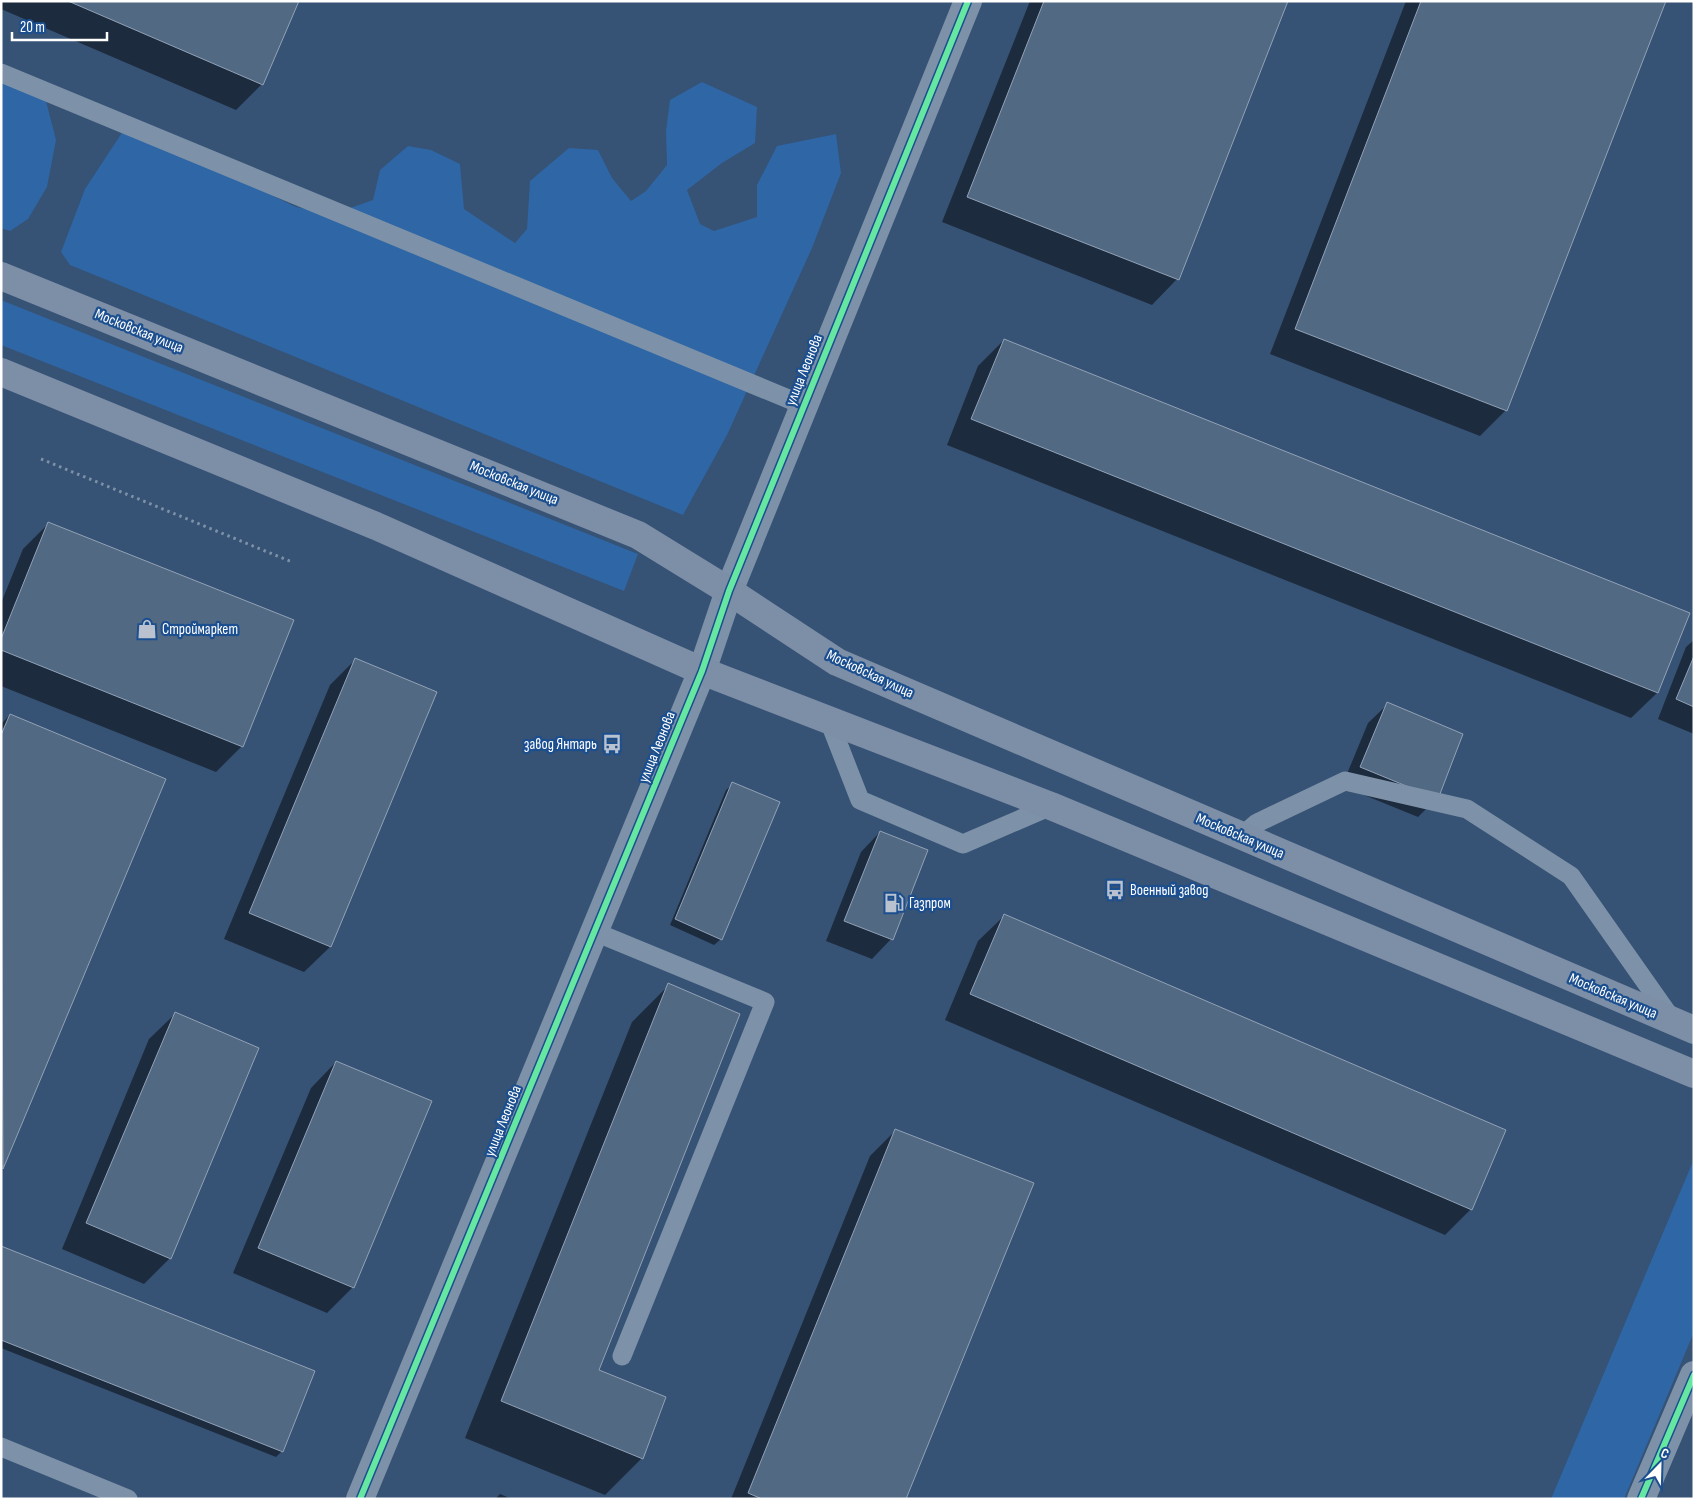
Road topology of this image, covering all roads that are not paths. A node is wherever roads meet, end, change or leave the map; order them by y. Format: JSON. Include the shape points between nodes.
{"nodes":[{"id":1,"x":968,"y":1,"type":"edge"},
{"id":2,"x":1,"y":73,"type":"edge"},
{"id":3,"x":1,"y":276,"type":"edge"},
{"id":4,"x":1,"y":372,"type":"edge"},
{"id":5,"x":803,"y":405,"type":"junction"},
{"id":6,"x":729,"y":591,"type":"junction"},
{"id":7,"x":702,"y":670,"type":"junction"},
{"id":8,"x":828,"y":718,"type":"junction"},
{"id":9,"x":1051,"y":806,"type":"junction"},
{"id":10,"x":1241,"y":837,"type":"junction"},
{"id":11,"x":595,"y":932,"type":"junction"},
{"id":12,"x":1684,"y":1026,"type":"edge"},
{"id":13,"x":1694,"y":1074,"type":"edge"},
{"id":14,"x":622,"y":1356,"type":"dead end"},
{"id":15,"x":1694,"y":1375,"type":"edge"},
{"id":16,"x":3,"y":1453,"type":"edge"},
{"id":17,"x":128,"y":1499,"type":"edge"},
{"id":18,"x":360,"y":1499,"type":"edge"},
{"id":19,"x":1642,"y":1499,"type":"edge"}],
"edges":[{"from":1,"to":5,"type":"street","name":"улица Леонова"},
{"from":2,"to":5,"type":"lane"},
{"from":3,"to":6,"type":"main road","name":"Московская улица","via":[[638,535]]},
{"from":4,"to":7,"type":"main road","via":[[376,526]]},
{"from":5,"to":6,"type":"street","name":"улица Леонова"},
{"from":6,"to":7,"type":"street","name":"улица Леонова"},
{"from":6,"to":10,"type":"main road","name":"Московская улица","via":[[837,662]]},
{"from":7,"to":8,"type":"main road"},
{"from":7,"to":11,"type":"street","name":"улица Леонова"},
{"from":8,"to":9,"type":"main road"},
{"from":8,"to":9,"type":"lane","via":[[860,800],[963,844]]},
{"from":9,"to":13,"type":"main road"},
{"from":10,"to":12,"type":"main road","name":"Московская улица"},
{"from":10,"to":12,"type":"lane","via":[[1257,823],[1345,781],[1466,810],[1571,876]]},
{"from":11,"to":14,"type":"lane","via":[[765,1002]]},
{"from":11,"to":18,"type":"street","name":"улица Леонова"},
{"from":15,"to":19,"type":"street"},
{"from":16,"to":17,"type":"lane"}]}
